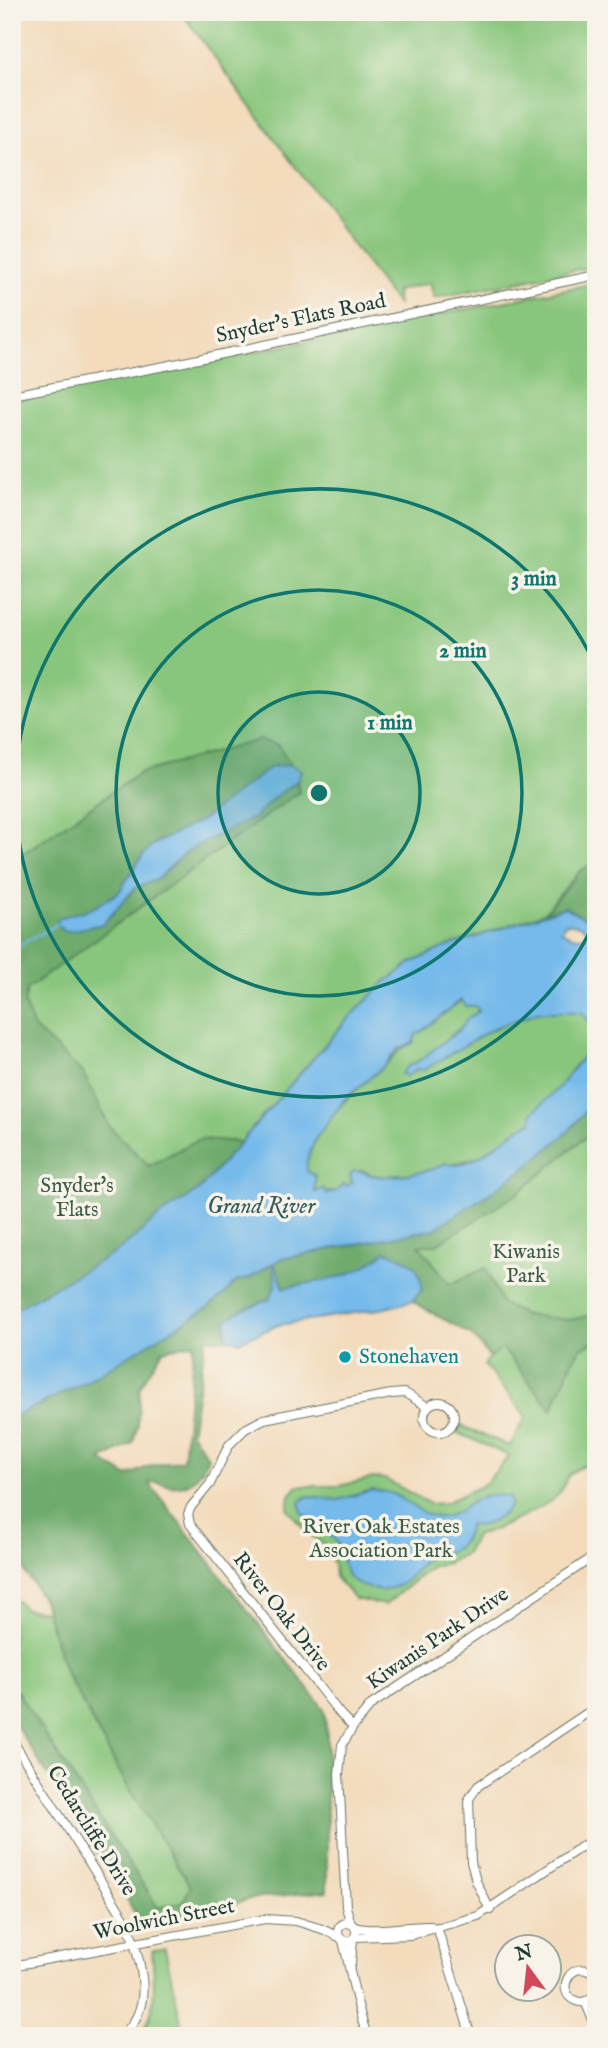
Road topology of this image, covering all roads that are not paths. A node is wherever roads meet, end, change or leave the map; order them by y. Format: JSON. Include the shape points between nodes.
{"nodes":[{"id":1,"x":596,"y":275,"type":"edge"},
{"id":2,"x":12,"y":395,"type":"edge"},
{"id":3,"x":428,"y":1407,"type":"dead end"},
{"id":4,"x":596,"y":1555,"type":"edge"},
{"id":5,"x":596,"y":1707,"type":"edge"},
{"id":6,"x":353,"y":1727,"type":"junction"},
{"id":7,"x":12,"y":1740,"type":"edge"},
{"id":8,"x":596,"y":1837,"type":"edge"},
{"id":9,"x":346,"y":1907,"type":"junction"},
{"id":10,"x":490,"y":1910,"type":"junction"},
{"id":11,"x":341,"y":1926,"type":"junction"},
{"id":12,"x":353,"y":1926,"type":"junction"},
{"id":13,"x":437,"y":1927,"type":"junction"},
{"id":14,"x":322,"y":1929,"type":"junction"},
{"id":15,"x":354,"y":1938,"type":"junction"},
{"id":16,"x":341,"y":1939,"type":"junction"},
{"id":17,"x":135,"y":1943,"type":"junction"},
{"id":18,"x":12,"y":1966,"type":"edge"},
{"id":19,"x":350,"y":1967,"type":"junction"},
{"id":20,"x":596,"y":1977,"type":"edge"},
{"id":21,"x":596,"y":1994,"type":"edge"},
{"id":22,"x":585,"y":2001,"type":"junction"},
{"id":23,"x":596,"y":2028,"type":"edge"},
{"id":24,"x":121,"y":2036,"type":"edge"},
{"id":25,"x":367,"y":2036,"type":"edge"},
{"id":26,"x":471,"y":2036,"type":"edge"}],
"edges":[{"from":1,"to":2,"type":"street","name":"Snyder's Flats Road"},
{"from":3,"to":6,"type":"street","name":"River Oak Drive","via":[[405,1393],[391,1394],[264,1419],[229,1445],[210,1484],[188,1514],[190,1524]]},
{"from":4,"to":6,"type":"street","name":"Kiwanis Park Drive","via":[[371,1705]]},
{"from":5,"to":10,"type":"street","via":[[478,1786],[469,1799],[471,1862]]},
{"from":6,"to":9,"type":"street","name":"Kiwanis Park Drive","via":[[342,1745],[339,1774]]},
{"from":7,"to":17,"type":"street","name":"Cedarcliffe Drive","via":[[128,1924]]},
{"from":8,"to":10,"type":"street"},
{"from":9,"to":11,"type":"street","name":"Kiwanis Park Drive"},
{"from":9,"to":12,"type":"street","name":"Kiwanis Park Drive"},
{"from":10,"to":13,"type":"street","via":[[461,1923]]},
{"from":11,"to":12,"type":"street","name":"Woolwich Street"},
{"from":11,"to":14,"type":"street","name":"Woolwich Street"},
{"from":11,"to":16,"type":"street"},
{"from":12,"to":13,"type":"street","name":"Woolwich Street"},
{"from":12,"to":15,"type":"street"},
{"from":13,"to":15,"type":"street","via":[[411,1934]]},
{"from":13,"to":26,"type":"street"},
{"from":14,"to":16,"type":"street","name":"Woolwich Street"},
{"from":14,"to":17,"type":"street","name":"Woolwich Street","via":[[265,1919]]},
{"from":15,"to":16,"type":"street"},
{"from":15,"to":19,"type":"street"},
{"from":16,"to":19,"type":"street"},
{"from":17,"to":18,"type":"street","name":"Woolwich Street"},
{"from":17,"to":24,"type":"street","name":"Cedarcliffe Drive","via":[[144,1988],[142,2004],[136,2020]]},
{"from":19,"to":25,"type":"street"},
{"from":20,"to":22,"type":"street","via":[[577,1969],[566,1981],[570,1997]]},
{"from":21,"to":22,"type":"street"},
{"from":22,"to":23,"type":"street"}]}
